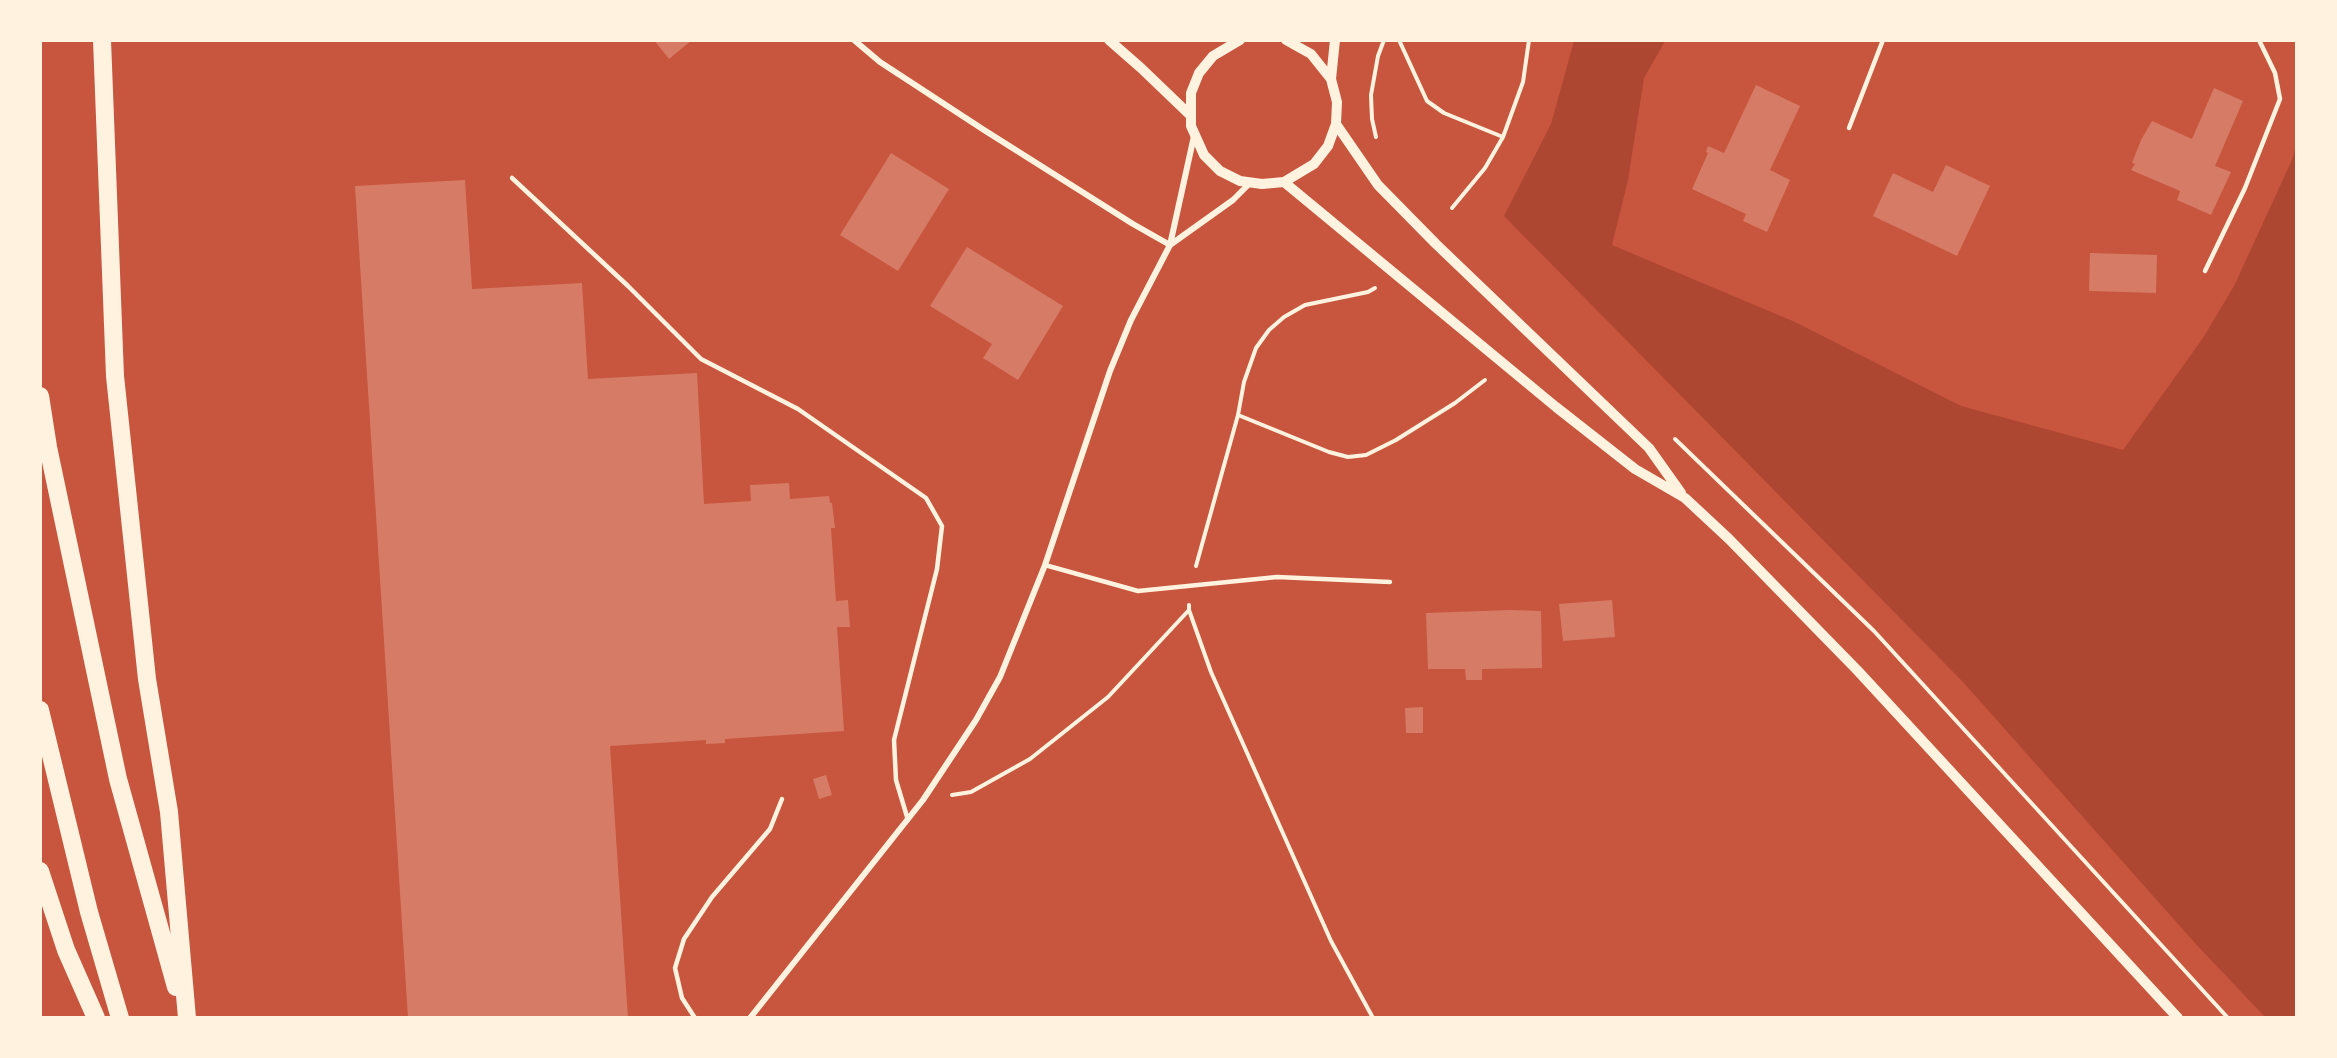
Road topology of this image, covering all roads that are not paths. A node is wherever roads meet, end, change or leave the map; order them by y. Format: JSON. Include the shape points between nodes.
{"nodes":[{"id":1,"x":102,"y":40,"type":"edge"},
{"id":2,"x":854,"y":40,"type":"edge"},
{"id":3,"x":1108,"y":40,"type":"edge"},
{"id":4,"x":1219,"y":40,"type":"edge"},
{"id":5,"x":1286,"y":40,"type":"edge"},
{"id":6,"x":1335,"y":40,"type":"edge"},
{"id":7,"x":1883,"y":40,"type":"edge"},
{"id":8,"x":2259,"y":40,"type":"edge"},
{"id":9,"x":1236,"y":42,"type":"edge"},
{"id":10,"x":1330,"y":80,"type":"junction"},
{"id":11,"x":1190,"y":115,"type":"junction"},
{"id":12,"x":1336,"y":124,"type":"junction"},
{"id":13,"x":1849,"y":128,"type":"dead end"},
{"id":14,"x":1194,"y":136,"type":"junction"},
{"id":15,"x":512,"y":178,"type":"dead end"},
{"id":16,"x":1284,"y":182,"type":"junction"},
{"id":17,"x":1251,"y":183,"type":"junction"},
{"id":18,"x":1170,"y":245,"type":"junction"},
{"id":19,"x":2205,"y":272,"type":"dead end"},
{"id":20,"x":40,"y":396,"type":"edge"},
{"id":21,"x":1685,"y":498,"type":"junction"},
{"id":22,"x":1045,"y":565,"type":"junction"},
{"id":23,"x":1390,"y":582,"type":"dead end"},
{"id":24,"x":40,"y":710,"type":"edge"},
{"id":25,"x":782,"y":799,"type":"dead end"},
{"id":26,"x":908,"y":820,"type":"junction"},
{"id":27,"x":40,"y":871,"type":"edge"},
{"id":28,"x":96,"y":1017,"type":"edge"},
{"id":29,"x":120,"y":1017,"type":"edge"},
{"id":30,"x":186,"y":1017,"type":"edge"},
{"id":31,"x":695,"y":1017,"type":"edge"},
{"id":32,"x":750,"y":1017,"type":"edge"},
{"id":33,"x":2178,"y":1017,"type":"edge"}],
"edges":[{"from":1,"to":30,"type":"highway","via":[[115,376],[147,679],[168,812]]},
{"from":2,"to":18,"type":"street","via":[[880,62],[984,130]]},
{"from":3,"to":11,"type":"street"},
{"from":4,"to":9,"type":"street"},
{"from":5,"to":10,"type":"street","via":[[1311,54]]},
{"from":6,"to":10,"type":"street"},
{"from":7,"to":13,"type":"lane"},
{"from":8,"to":19,"type":"lane","via":[[2276,73],[2280,99],[2245,189]]},
{"from":9,"to":11,"type":"street","via":[[1213,56],[1199,73],[1191,93]]},
{"from":10,"to":12,"type":"street","via":[[1337,102]]},
{"from":11,"to":14,"type":"street"},
{"from":12,"to":16,"type":"street","via":[[1322,156],[1304,172]]},
{"from":12,"to":21,"type":"street","via":[[1378,185],[1649,448]]},
{"from":14,"to":17,"type":"street","via":[[1204,156],[1220,171]]},
{"from":14,"to":18,"type":"street"},
{"from":15,"to":26,"type":"lane","via":[[701,358],[798,409],[926,498],[942,526],[937,569],[894,740],[896,780]]},
{"from":16,"to":17,"type":"street"},
{"from":16,"to":21,"type":"street","via":[[1565,414],[1635,469]]},
{"from":17,"to":18,"type":"street"},
{"from":18,"to":22,"type":"street","via":[[1110,371]]},
{"from":20,"to":30,"type":"highway","via":[[118,779]]},
{"from":21,"to":33,"type":"street","via":[[1858,671]]},
{"from":22,"to":23,"type":"lane","via":[[1138,591],[1277,577]]},
{"from":22,"to":26,"type":"street","via":[[1000,677],[976,720]]},
{"from":24,"to":29,"type":"highway","via":[[89,912]]},
{"from":25,"to":31,"type":"lane","via":[[770,829],[712,897],[684,939],[675,968],[682,998]]},
{"from":26,"to":32,"type":"street"},
{"from":27,"to":28,"type":"highway","via":[[66,950]]}]}
